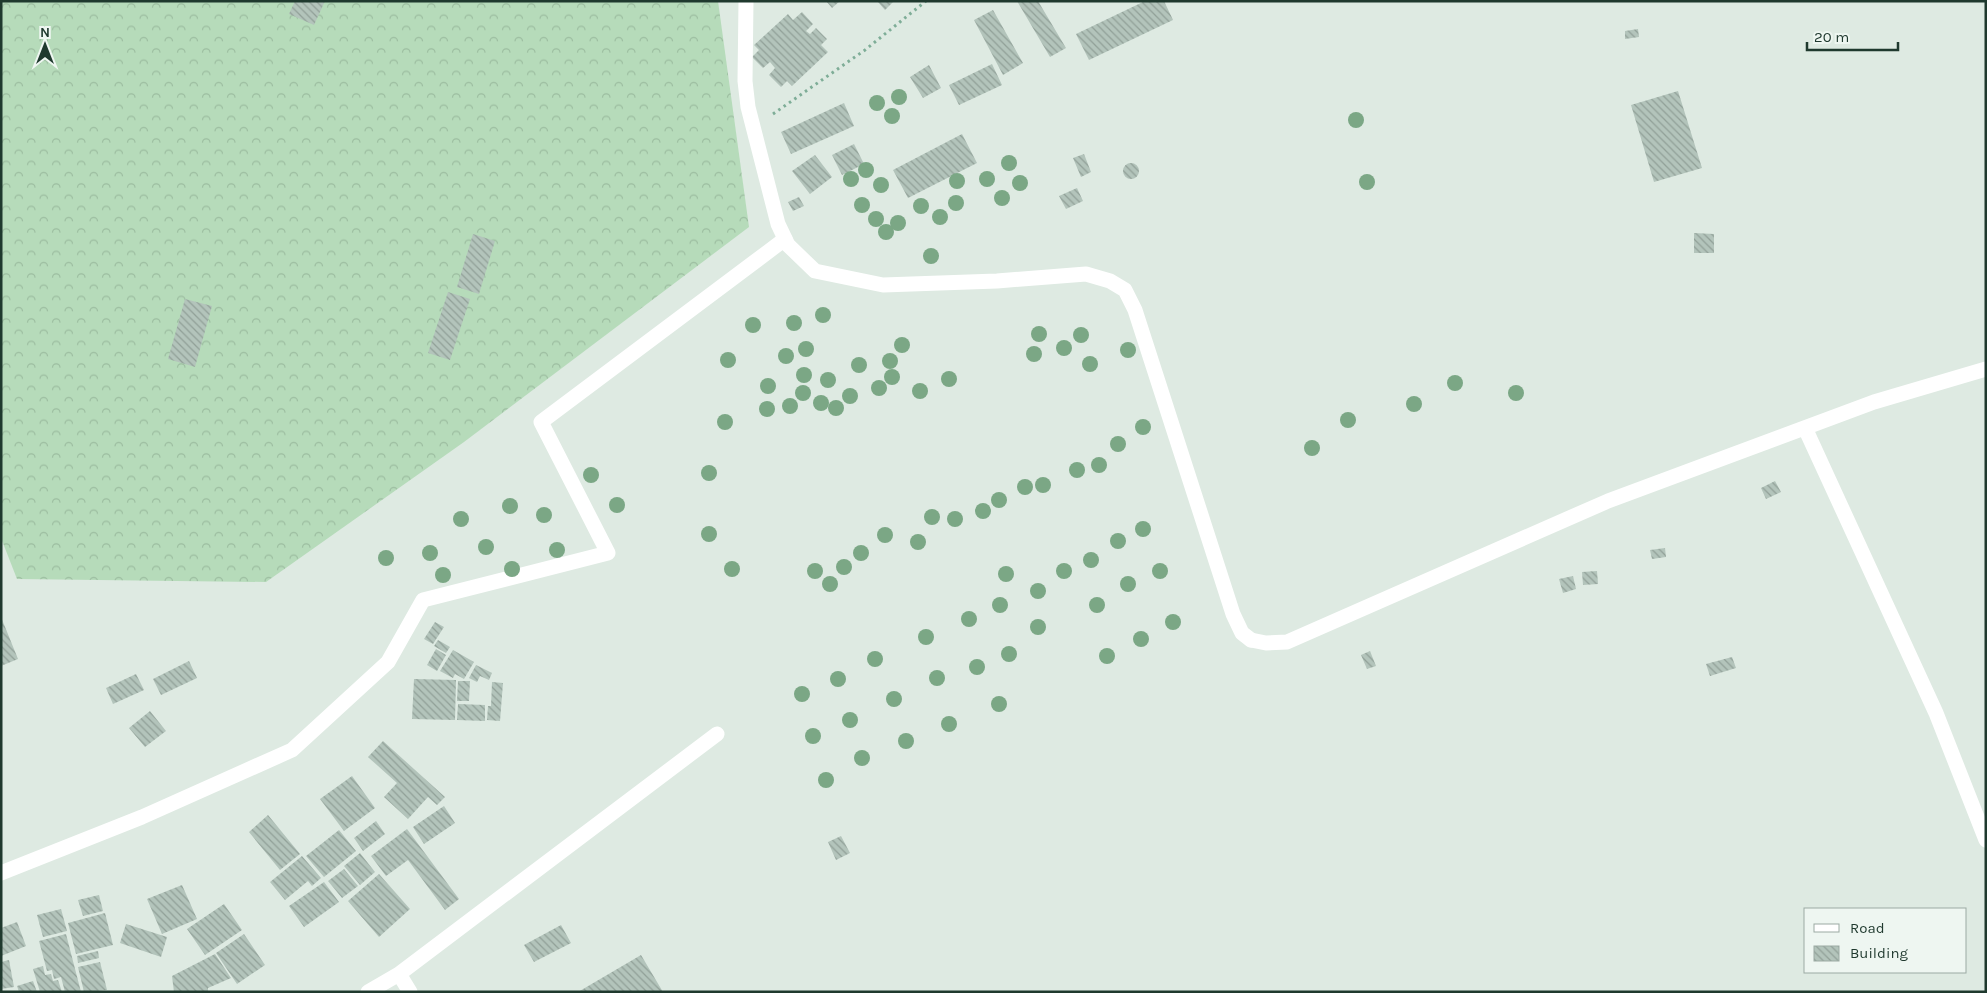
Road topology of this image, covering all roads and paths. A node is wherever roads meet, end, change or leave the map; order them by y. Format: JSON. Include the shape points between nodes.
{"nodes":[{"id":1,"x":746,"y":1,"type":"edge"},
{"id":2,"x":926,"y":1,"type":"edge"},
{"id":3,"x":754,"y":128,"type":"junction"},
{"id":4,"x":785,"y":239,"type":"junction"},
{"id":5,"x":1986,"y":369,"type":"edge"},
{"id":6,"x":1805,"y":428,"type":"junction"},
{"id":7,"x":717,"y":734,"type":"dead end"},
{"id":8,"x":1986,"y":840,"type":"edge"},
{"id":9,"x":1,"y":873,"type":"edge"},
{"id":10,"x":399,"y":974,"type":"junction"},
{"id":11,"x":368,"y":992,"type":"edge"},
{"id":12,"x":410,"y":992,"type":"edge"}],
"edges":[{"from":1,"to":3,"type":"street","via":[[745,80]]},
{"from":2,"to":3,"type":"path","via":[[865,50]]},
{"from":3,"to":4,"type":"street","via":[[778,224]]},
{"from":4,"to":6,"type":"street","via":[[788,246],[814,270],[883,285],[1086,274],[1110,280],[1125,290],[1135,310],[1233,614],[1242,634],[1266,643],[1286,642],[1608,501]]},
{"from":4,"to":9,"type":"street","via":[[542,422],[608,553],[423,600],[388,662],[292,750],[142,818]]},
{"from":5,"to":6,"type":"street","via":[[1874,402]]},
{"from":6,"to":8,"type":"street","via":[[1936,713]]},
{"from":7,"to":10,"type":"street"},
{"from":10,"to":11,"type":"street"},
{"from":10,"to":12,"type":"street"}]}
